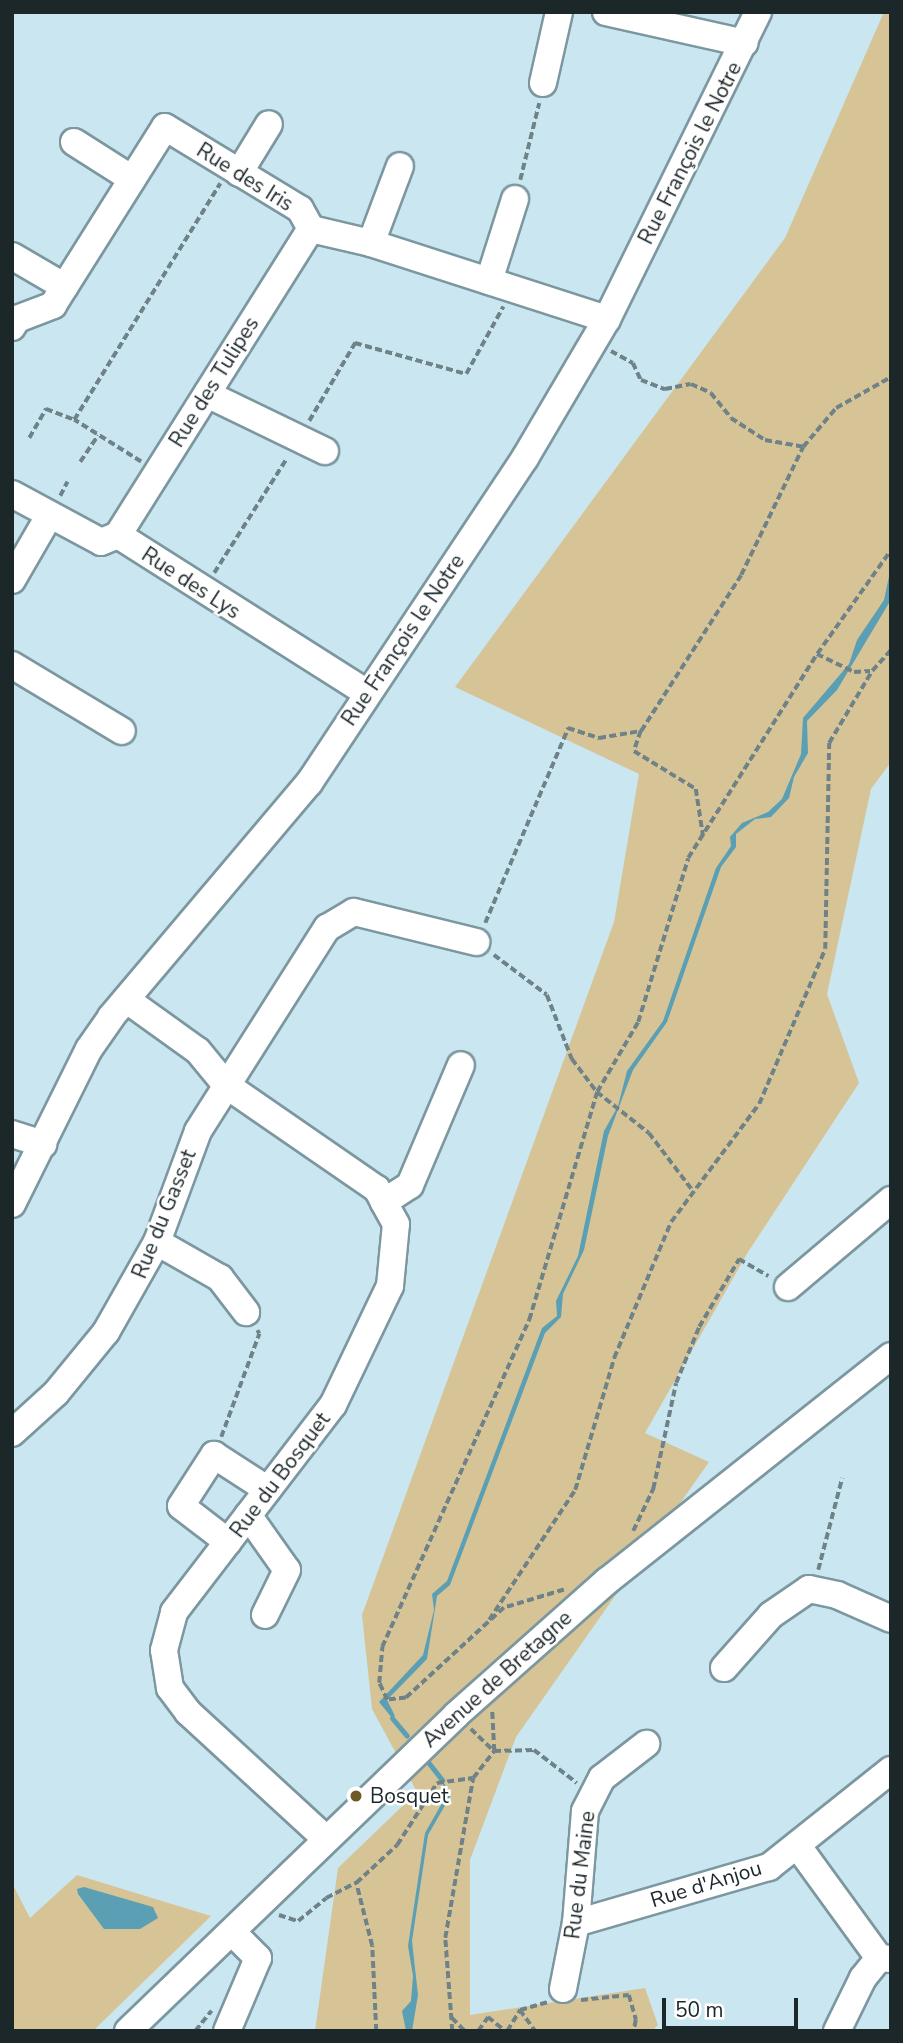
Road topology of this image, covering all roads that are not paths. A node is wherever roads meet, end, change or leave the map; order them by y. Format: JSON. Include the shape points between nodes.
{"nodes":[{"id":1,"x":559,"y":12,"type":"edge"},
{"id":2,"x":606,"y":12,"type":"edge"},
{"id":3,"x":758,"y":12,"type":"edge"},
{"id":4,"x":745,"y":43,"type":"junction"},
{"id":5,"x":544,"y":83,"type":"road end"},
{"id":6,"x":269,"y":124,"type":"dead end"},
{"id":7,"x":74,"y":142,"type":"dead end"},
{"id":8,"x":400,"y":166,"type":"dead end"},
{"id":9,"x":234,"y":171,"type":"junction"},
{"id":10,"x":132,"y":179,"type":"junction"},
{"id":11,"x":515,"y":199,"type":"road end"},
{"id":12,"x":311,"y":229,"type":"junction"},
{"id":13,"x":371,"y":243,"type":"junction"},
{"id":14,"x":12,"y":256,"type":"edge"},
{"id":15,"x":501,"y":285,"type":"junction"},
{"id":16,"x":65,"y":287,"type":"junction"},
{"id":17,"x":607,"y":319,"type":"junction"},
{"id":18,"x":12,"y":327,"type":"edge"},
{"id":19,"x":207,"y":394,"type":"junction"},
{"id":20,"x":325,"y":451,"type":"dead end"},
{"id":21,"x":12,"y":494,"type":"edge"},
{"id":22,"x":49,"y":516,"type":"junction"},
{"id":23,"x":118,"y":535,"type":"junction"},
{"id":24,"x":12,"y":580,"type":"edge"},
{"id":25,"x":12,"y":665,"type":"edge"},
{"id":26,"x":367,"y":693,"type":"junction"},
{"id":27,"x":122,"y":731,"type":"dead end"},
{"id":28,"x":476,"y":942,"type":"road end"},
{"id":29,"x":127,"y":1000,"type":"junction"},
{"id":30,"x":461,"y":1065,"type":"dead end"},
{"id":31,"x":226,"y":1085,"type":"junction"},
{"id":32,"x":12,"y":1134,"type":"edge"},
{"id":33,"x":43,"y":1144,"type":"junction"},
{"id":34,"x":891,"y":1200,"type":"edge"},
{"id":35,"x":384,"y":1202,"type":"junction"},
{"id":36,"x":12,"y":1204,"type":"edge"},
{"id":37,"x":157,"y":1242,"type":"junction"},
{"id":38,"x":788,"y":1287,"type":"road end"},
{"id":39,"x":246,"y":1312,"type":"road end"},
{"id":40,"x":891,"y":1356,"type":"edge"},
{"id":41,"x":12,"y":1433,"type":"edge"},
{"id":42,"x":268,"y":1490,"type":"junction"},
{"id":43,"x":248,"y":1515,"type":"junction"},
{"id":44,"x":228,"y":1542,"type":"junction"},
{"id":45,"x":265,"y":1615,"type":"dead end"},
{"id":46,"x":891,"y":1619,"type":"edge"},
{"id":47,"x":724,"y":1668,"type":"dead end"},
{"id":48,"x":646,"y":1744,"type":"dead end"},
{"id":49,"x":891,"y":1770,"type":"edge"},
{"id":50,"x":327,"y":1839,"type":"junction"},
{"id":51,"x":797,"y":1845,"type":"junction"},
{"id":52,"x":576,"y":1923,"type":"junction"},
{"id":53,"x":233,"y":1933,"type":"junction"},
{"id":54,"x":885,"y":1958,"type":"edge"},
{"id":55,"x":563,"y":1989,"type":"road end"},
{"id":56,"x":128,"y":2031,"type":"edge"},
{"id":57,"x":227,"y":2031,"type":"edge"},
{"id":58,"x":837,"y":2031,"type":"edge"}],
"edges":[{"from":1,"to":5,"type":"street"},
{"from":2,"to":4,"type":"street"},
{"from":3,"to":4,"type":"street","name":"Rue François le Notre"},
{"from":4,"to":17,"type":"street","name":"Rue François le Notre"},
{"from":6,"to":9,"type":"street"},
{"from":7,"to":10,"type":"street"},
{"from":8,"to":13,"type":"street"},
{"from":9,"to":10,"type":"street","name":"Rue des Iris","via":[[165,127]]},
{"from":9,"to":12,"type":"street","name":"Rue des Iris","via":[[300,209]]},
{"from":10,"to":16,"type":"street","name":"Rue des Iris"},
{"from":11,"to":15,"type":"street"},
{"from":12,"to":13,"type":"street","name":"Rue des Iris"},
{"from":12,"to":19,"type":"street","name":"Rue des Tulipes"},
{"from":13,"to":15,"type":"street","name":"Rue des Iris"},
{"from":14,"to":16,"type":"street"},
{"from":15,"to":17,"type":"street","name":"Rue des Iris"},
{"from":16,"to":18,"type":"street","name":"Rue des Iris","via":[[53,305],[17,319]]},
{"from":17,"to":26,"type":"street","name":"Rue François le Notre","via":[[525,458]]},
{"from":19,"to":20,"type":"street"},
{"from":19,"to":23,"type":"street","name":"Rue des Tulipes"},
{"from":21,"to":22,"type":"street","name":"Rue des Lys"},
{"from":22,"to":23,"type":"street","name":"Rue des Lys","via":[[102,542]]},
{"from":22,"to":24,"type":"street"},
{"from":23,"to":26,"type":"street","name":"Rue des Lys"},
{"from":25,"to":27,"type":"street"},
{"from":26,"to":29,"type":"street","name":"Rue François le Notre","via":[[309,783],[138,980]]},
{"from":28,"to":31,"type":"street","name":"Rue du Gasset","via":[[354,912],[327,928]]},
{"from":29,"to":31,"type":"street","via":[[198,1051]]},
{"from":29,"to":33,"type":"street","name":"Rue François le Notre","via":[[89,1049]]},
{"from":30,"to":35,"type":"street","via":[[410,1185]]},
{"from":31,"to":35,"type":"street","via":[[377,1189]]},
{"from":31,"to":37,"type":"street","name":"Rue du Gasset","via":[[198,1130]]},
{"from":32,"to":33,"type":"street"},
{"from":33,"to":36,"type":"street","name":"Rue François le Notre"},
{"from":34,"to":38,"type":"street"},
{"from":35,"to":42,"type":"street","name":"Rue du Bosquet","via":[[396,1224],[390,1286],[333,1405]]},
{"from":37,"to":39,"type":"street","via":[[220,1278]]},
{"from":37,"to":41,"type":"street","name":"Rue du Gasset","via":[[106,1332],[56,1393]]},
{"from":40,"to":50,"type":"street","name":"Avenue de Bretagne","via":[[607,1581],[456,1715]]},
{"from":42,"to":43,"type":"street","name":"Rue du Bosquet"},
{"from":42,"to":44,"type":"street","via":[[214,1455],[181,1506]]},
{"from":43,"to":44,"type":"street","name":"Rue du Bosquet"},
{"from":43,"to":45,"type":"street","via":[[287,1570]]},
{"from":44,"to":50,"type":"street","name":"Rue du Bosquet","via":[[174,1612],[164,1650],[170,1688],[188,1712]]},
{"from":46,"to":47,"type":"street","via":[[837,1595],[813,1590],[771,1615]]},
{"from":48,"to":52,"type":"street","name":"Rue du Maine","via":[[602,1778],[585,1811]]},
{"from":49,"to":51,"type":"street","name":"Rue d'Anjou"},
{"from":50,"to":53,"type":"street","name":"Avenue de Bretagne"},
{"from":51,"to":52,"type":"street","name":"Rue d'Anjou","via":[[769,1867]]},
{"from":51,"to":54,"type":"street"},
{"from":52,"to":55,"type":"street","name":"Rue du Maine"},
{"from":53,"to":56,"type":"street","name":"Avenue de Bretagne"},
{"from":53,"to":57,"type":"street","via":[[258,1958]]},
{"from":54,"to":58,"type":"street"}]}
